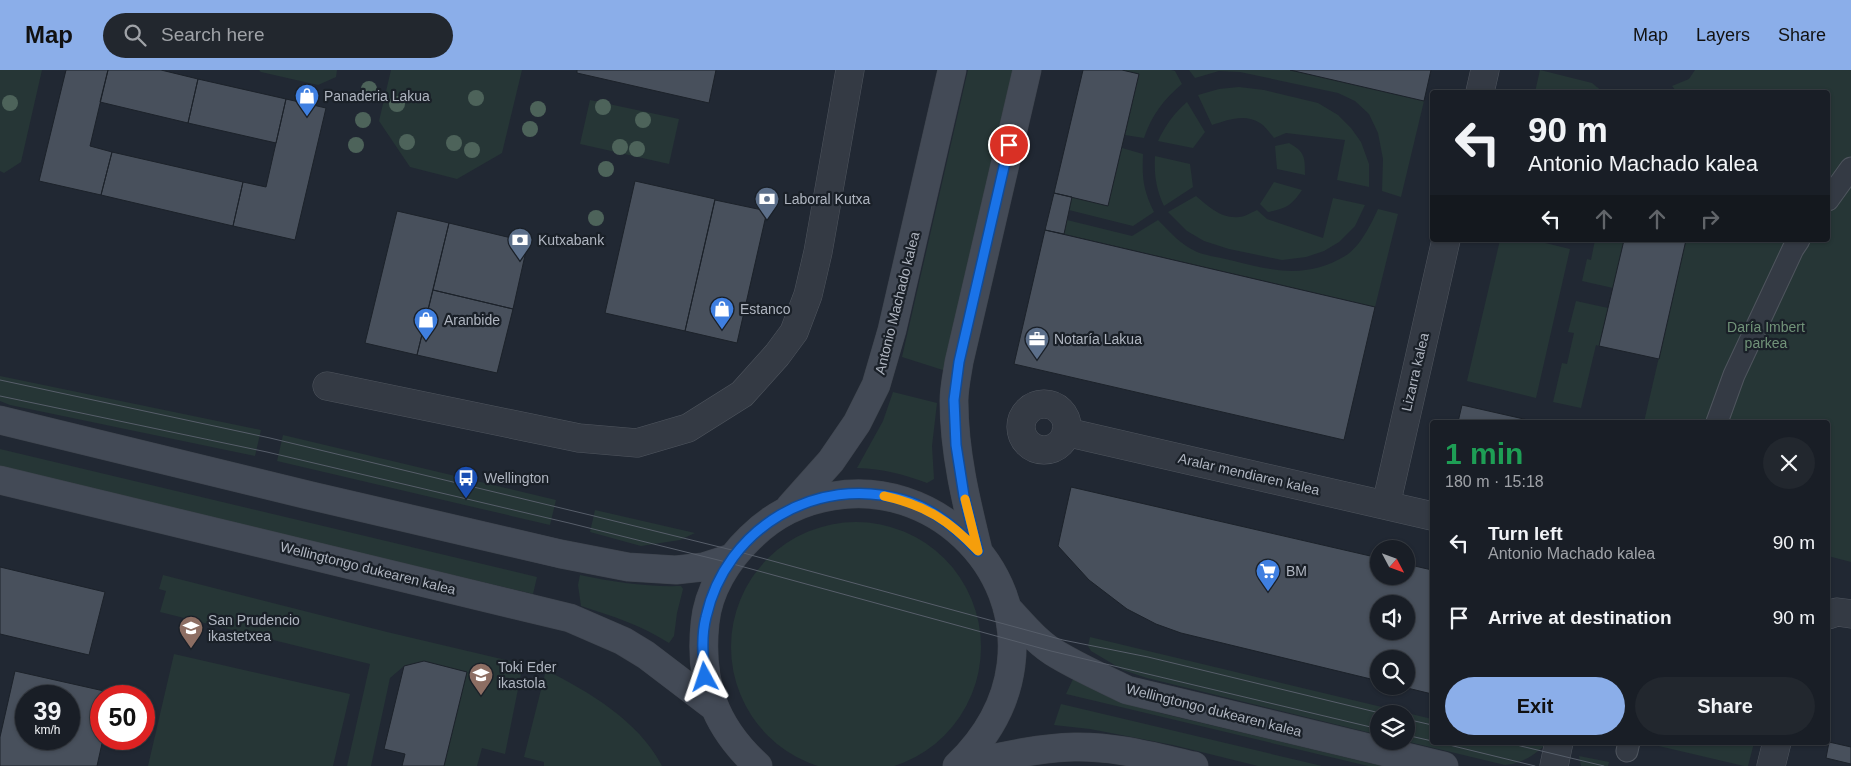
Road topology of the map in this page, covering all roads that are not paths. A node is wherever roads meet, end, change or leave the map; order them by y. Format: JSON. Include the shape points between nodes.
{"nodes":[{"id":1,"x":850,"y":70,"type":"edge"},
{"id":2,"x":952,"y":70,"type":"edge"},
{"id":3,"x":1027,"y":70,"type":"edge"},
{"id":4,"x":1485,"y":70,"type":"edge"},
{"id":5,"x":1480,"y":90,"type":"edge"},
{"id":6,"x":1851,"y":168,"type":"edge"},
{"id":7,"x":1830,"y":197,"type":"edge"},
{"id":8,"x":1446,"y":242,"type":"edge"},
{"id":9,"x":1798,"y":242,"type":"edge"},
{"id":10,"x":327,"y":386,"type":"dead end"},
{"id":11,"x":0,"y":420,"type":"edge"},
{"id":12,"x":1718,"y":420,"type":"edge"},
{"id":13,"x":1066,"y":432,"type":"dead end"},
{"id":14,"x":0,"y":480,"type":"edge"},
{"id":15,"x":1386,"y":505,"type":"junction"},
{"id":16,"x":788,"y":510,"type":"junction"},
{"id":17,"x":1430,"y":516,"type":"edge"},
{"id":18,"x":978,"y":551,"type":"junction"},
{"id":19,"x":731,"y":558,"type":"junction"},
{"id":20,"x":1007,"y":608,"type":"junction"},
{"id":21,"x":1830,"y":614,"type":"edge"},
{"id":22,"x":1851,"y":614,"type":"edge"},
{"id":23,"x":714,"y":706,"type":"junction"},
{"id":24,"x":1558,"y":745,"type":"edge"},
{"id":25,"x":1775,"y":745,"type":"edge"},
{"id":26,"x":749,"y":762,"type":"edge"},
{"id":27,"x":957,"y":766,"type":"edge"},
{"id":28,"x":1194,"y":766,"type":"edge"},
{"id":29,"x":1444,"y":766,"type":"edge"},
{"id":30,"x":1554,"y":766,"type":"edge"},
{"id":31,"x":1771,"y":766,"type":"edge"}],
"edges":[{"from":1,"to":10,"type":"street","via":[[818,252],[808,295],[794,332],[778,355],[742,394],[688,428],[637,443],[571,437]]},
{"from":2,"to":16,"type":"main road","name":"Antonio Machado kalea","via":[[892,330],[876,385],[857,423],[831,461]]},
{"from":3,"to":18,"type":"main road","via":[[959,362],[954,400],[956,445],[964,496]]},
{"from":4,"to":5,"type":"street"},
{"from":6,"to":7,"type":"street"},
{"from":8,"to":15,"type":"street","name":"Lizarra kalea"},
{"from":9,"to":12,"type":"street","via":[[1734,375]]},
{"from":11,"to":19,"type":"main road","via":[[561,554],[628,567],[676,570],[703,567]]},
{"from":13,"to":15,"type":"street","name":"Aralar mendiaren kalea"},
{"from":14,"to":23,"type":"main road","name":"Wellingtongo dukearen kalea","via":[[570,618],[623,641]]},
{"from":15,"to":17,"type":"street","name":"Aralar mendiaren kalea"},
{"from":16,"to":18,"type":"main road","via":[[816,499],[846,494],[876,494],[905,500],[933,512],[957,529]]},
{"from":16,"to":19,"type":"main road","via":[[760,528]]},
{"from":18,"to":20,"type":"main road","via":[[995,578]]},
{"from":19,"to":23,"type":"main road","via":[[714,589],[705,618],[702,648],[705,677]]},
{"from":20,"to":27,"type":"main road","via":[[1012,640],[1006,687],[988,730]]},
{"from":20,"to":29,"type":"main road","name":"Wellingtongo dukearen kalea","via":[[1058,655],[1127,690]]},
{"from":21,"to":22,"type":"street"},
{"from":23,"to":26,"type":"main road","via":[[726,731]]},
{"from":24,"to":30,"type":"street"},
{"from":25,"to":31,"type":"street"},
{"from":27,"to":28,"type":"main road","via":[[1074,747],[1135,752]]}]}
